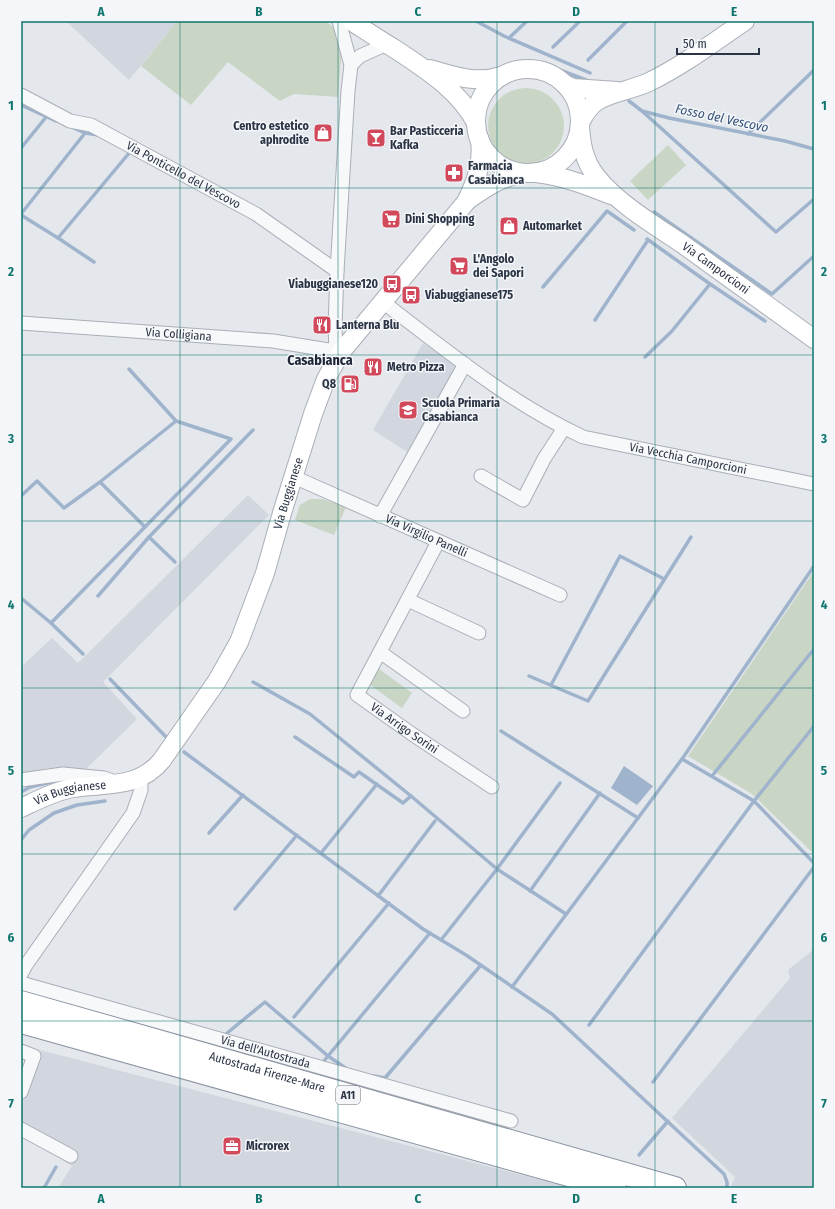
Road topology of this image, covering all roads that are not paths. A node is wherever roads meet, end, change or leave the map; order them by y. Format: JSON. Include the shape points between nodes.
{"nodes":[{"id":1,"x":349,"y":21,"type":"edge"},
{"id":2,"x":745,"y":21,"type":"edge"},
{"id":3,"x":387,"y":44,"type":"junction"},
{"id":4,"x":351,"y":65,"type":"junction"},
{"id":5,"x":421,"y":67,"type":"junction"},
{"id":6,"x":501,"y":76,"type":"junction"},
{"id":7,"x":564,"y":84,"type":"junction"},
{"id":8,"x":622,"y":91,"type":"junction"},
{"id":9,"x":21,"y":95,"type":"edge"},
{"id":10,"x":476,"y":123,"type":"junction"},
{"id":11,"x":580,"y":124,"type":"junction"},
{"id":12,"x":480,"y":140,"type":"junction"},
{"id":13,"x":528,"y":173,"type":"junction"},
{"id":14,"x":617,"y":198,"type":"junction"},
{"id":15,"x":466,"y":202,"type":"junction"},
{"id":16,"x":337,"y":271,"type":"junction"},
{"id":17,"x":383,"y":302,"type":"junction"},
{"id":18,"x":21,"y":323,"type":"edge"},
{"id":19,"x":814,"y":339,"type":"edge"},
{"id":20,"x":339,"y":352,"type":"junction"},
{"id":21,"x":465,"y":364,"type":"junction"},
{"id":22,"x":564,"y":428,"type":"junction"},
{"id":23,"x":481,"y":476,"type":"dead end"},
{"id":24,"x":294,"y":477,"type":"junction"},
{"id":25,"x":814,"y":484,"type":"edge"},
{"id":26,"x":380,"y":516,"type":"junction"},
{"id":27,"x":438,"y":542,"type":"junction"},
{"id":28,"x":560,"y":595,"type":"dead end"},
{"id":29,"x":408,"y":600,"type":"junction"},
{"id":30,"x":479,"y":633,"type":"dead end"},
{"id":31,"x":380,"y":652,"type":"junction"},
{"id":32,"x":463,"y":710,"type":"dead end"},
{"id":33,"x":141,"y":778,"type":"junction"},
{"id":34,"x":21,"y":780,"type":"edge"},
{"id":35,"x":121,"y":784,"type":"junction"},
{"id":36,"x":492,"y":787,"type":"dead end"},
{"id":37,"x":21,"y":808,"type":"edge"},
{"id":38,"x":21,"y":974,"type":"edge"},
{"id":39,"x":21,"y":983,"type":"edge"},
{"id":40,"x":21,"y":1002,"type":"edge"},
{"id":41,"x":21,"y":1022,"type":"edge"},
{"id":42,"x":21,"y":1051,"type":"edge"},
{"id":43,"x":21,"y":1092,"type":"edge"},
{"id":44,"x":511,"y":1120,"type":"dead end"},
{"id":45,"x":21,"y":1129,"type":"edge"},
{"id":46,"x":71,"y":1156,"type":"dead end"},
{"id":47,"x":614,"y":1188,"type":"edge"},
{"id":48,"x":675,"y":1188,"type":"edge"}],
"edges":[{"from":1,"to":3,"type":"main road"},
{"from":1,"to":4,"type":"street"},
{"from":2,"to":8,"type":"main road","via":[[661,76]]},
{"from":3,"to":4,"type":"street","via":[[360,56]]},
{"from":3,"to":5,"type":"main road"},
{"from":4,"to":16,"type":"street"},
{"from":5,"to":6,"type":"main road","via":[[470,79],[485,80]]},
{"from":5,"to":10,"type":"main road","via":[[460,100]]},
{"from":6,"to":7,"type":"main road","via":[[512,71],[536,69],[551,74]]},
{"from":6,"to":10,"type":"main road","via":[[491,84],[482,97],[476,112]]},
{"from":7,"to":8,"type":"main road","via":[[573,88]]},
{"from":7,"to":11,"type":"main road","via":[[575,98]]},
{"from":8,"to":11,"type":"main road","via":[[596,101]]},
{"from":9,"to":16,"type":"street","name":"Via Ponticello del Vescovo","via":[[70,121],[91,125],[256,214]]},
{"from":10,"to":12,"type":"main road"},
{"from":11,"to":13,"type":"main road","via":[[574,146],[564,159],[543,171]]},
{"from":11,"to":14,"type":"main road","via":[[580,139],[589,166]]},
{"from":12,"to":13,"type":"main road","via":[[485,151],[496,162],[511,170]]},
{"from":12,"to":15,"type":"main road","via":[[481,154],[476,182]]},
{"from":13,"to":14,"type":"main road","via":[[561,177]]},
{"from":13,"to":15,"type":"main road","via":[[495,182]]},
{"from":14,"to":19,"type":"main road","name":"Via Camporcioni"},
{"from":15,"to":17,"type":"main road","name":"Via Buggianese"},
{"from":16,"to":20,"type":"street","via":[[335,327]]},
{"from":17,"to":20,"type":"main road","name":"Via Buggianese"},
{"from":17,"to":21,"type":"street","name":"Via Vecchia Camporcioni"},
{"from":18,"to":20,"type":"street","name":"Via Colligiana","via":[[273,342]]},
{"from":20,"to":24,"type":"main road","name":"Via Buggianese","via":[[322,389]]},
{"from":21,"to":22,"type":"street","name":"Via Vecchia Camporcioni","via":[[504,392]]},
{"from":21,"to":26,"type":"street"},
{"from":22,"to":23,"type":"street","via":[[544,459],[523,500]]},
{"from":22,"to":25,"type":"street","name":"Via Vecchia Camporcioni","via":[[584,437]]},
{"from":24,"to":26,"type":"street","name":"Via Virgilio Panelli"},
{"from":24,"to":33,"type":"main road","name":"Via Buggianese","via":[[265,573],[236,647],[214,685],[162,760]]},
{"from":26,"to":27,"type":"street","name":"Via Virgilio Panelli"},
{"from":27,"to":28,"type":"street","name":"Via Virgilio Panelli"},
{"from":27,"to":29,"type":"street","name":"Via Arrigo Sorini"},
{"from":29,"to":30,"type":"street"},
{"from":29,"to":31,"type":"street","name":"Via Arrigo Sorini"},
{"from":31,"to":32,"type":"street"},
{"from":31,"to":36,"type":"street","name":"Via Arrigo Sorini","via":[[357,695]]},
{"from":33,"to":35,"type":"main road","name":"Via Buggianese"},
{"from":33,"to":38,"type":"street","via":[[141,790],[133,814]]},
{"from":34,"to":35,"type":"street","name":"Via Buggianese","via":[[63,774],[104,778]]},
{"from":35,"to":37,"type":"main road","name":"Via Buggianese","via":[[72,788]]},
{"from":39,"to":44,"type":"street","name":"Via dell'Autostrada"},
{"from":40,"to":48,"type":"highway","name":"Autostrada Firenze-Mare","number":"A11"},
{"from":41,"to":47,"type":"highway","name":"Autostrada Firenze-Mare","number":"A11"},
{"from":42,"to":43,"type":"street","via":[[34,1056]]},
{"from":45,"to":46,"type":"street"}]}
